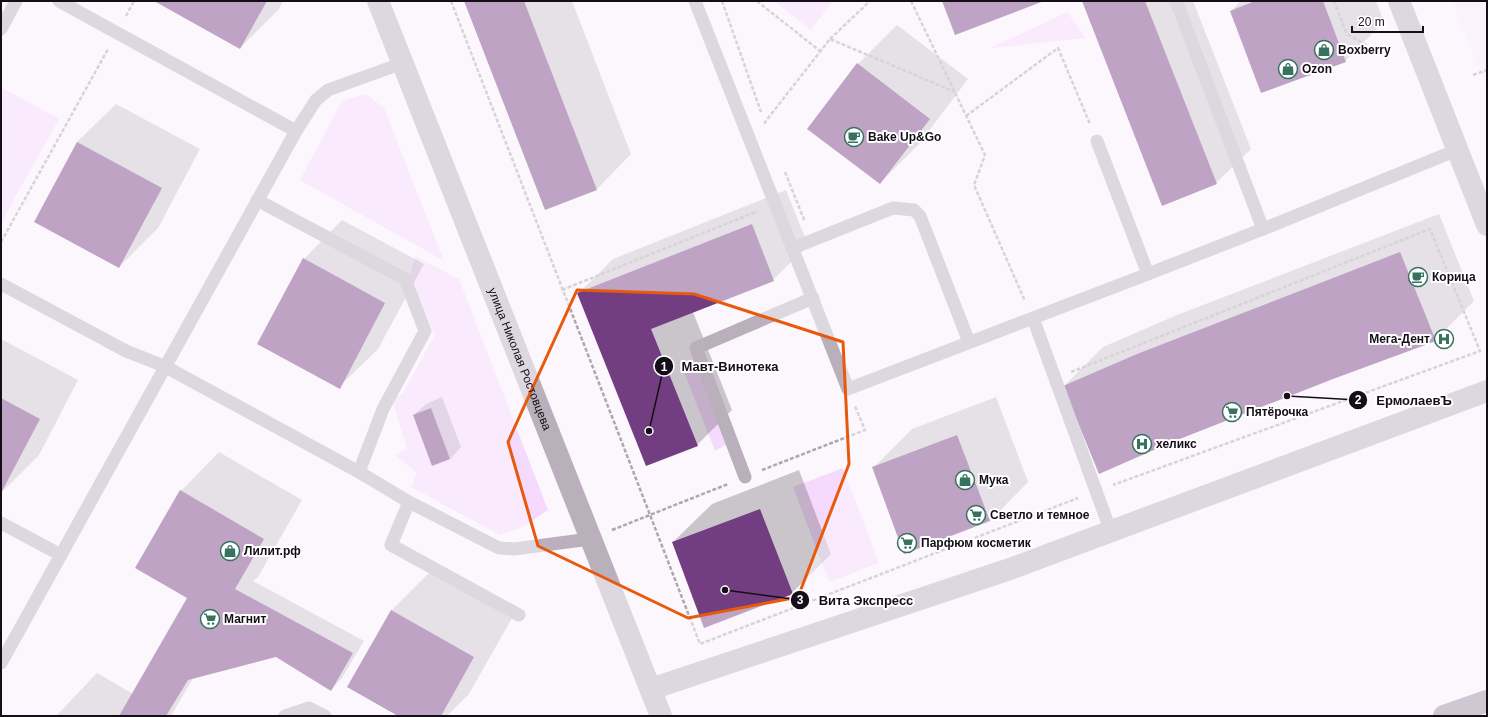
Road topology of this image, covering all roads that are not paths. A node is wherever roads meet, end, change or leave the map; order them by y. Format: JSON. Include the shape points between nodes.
{"nodes":[{"id":1,"x":16,"y":1,"type":"edge"},
{"id":2,"x":59,"y":1,"type":"edge"},
{"id":3,"x":378,"y":1,"type":"edge"},
{"id":4,"x":695,"y":1,"type":"edge"},
{"id":5,"x":1176,"y":1,"type":"edge"},
{"id":6,"x":1399,"y":1,"type":"edge"},
{"id":7,"x":1,"y":29,"type":"edge"},
{"id":8,"x":403,"y":63,"type":"junction"},
{"id":9,"x":296,"y":131,"type":"junction"},
{"id":10,"x":1096,"y":141,"type":"road end"},
{"id":11,"x":1458,"y":150,"type":"junction"},
{"id":12,"x":257,"y":200,"type":"junction"},
{"id":13,"x":1487,"y":225,"type":"edge"},
{"id":14,"x":1263,"y":229,"type":"junction"},
{"id":15,"x":794,"y":248,"type":"junction"},
{"id":16,"x":1148,"y":274,"type":"junction"},
{"id":17,"x":1,"y":284,"type":"edge"},
{"id":18,"x":813,"y":298,"type":"junction"},
{"id":19,"x":1033,"y":318,"type":"junction"},
{"id":20,"x":970,"y":342,"type":"junction"},
{"id":21,"x":164,"y":366,"type":"junction"},
{"id":22,"x":1487,"y":391,"type":"edge"},
{"id":23,"x":359,"y":472,"type":"junction"},
{"id":24,"x":745,"y":477,"type":"dead end"},
{"id":25,"x":409,"y":502,"type":"junction"},
{"id":26,"x":1,"y":523,"type":"edge"},
{"id":27,"x":1110,"y":532,"type":"junction"},
{"id":28,"x":590,"y":539,"type":"junction"},
{"id":29,"x":61,"y":555,"type":"junction"},
{"id":30,"x":519,"y":615,"type":"dead end"},
{"id":31,"x":1,"y":663,"type":"edge"},
{"id":32,"x":651,"y":689,"type":"junction"},
{"id":33,"x":1487,"y":701,"type":"edge"},
{"id":34,"x":285,"y":716,"type":"edge"},
{"id":35,"x":325,"y":716,"type":"edge"},
{"id":36,"x":661,"y":716,"type":"edge"},
{"id":37,"x":1444,"y":716,"type":"edge"}],
"edges":[{"from":1,"to":7,"type":"lane"},
{"from":2,"to":9,"type":"lane"},
{"from":3,"to":8,"type":"street","name":"улица Николая Ростовцева"},
{"from":4,"to":15,"type":"lane"},
{"from":5,"to":14,"type":"lane"},
{"from":6,"to":11,"type":"street"},
{"from":8,"to":9,"type":"lane","via":[[328,90],[316,100]]},
{"from":8,"to":28,"type":"street","name":"улица Николая Ростовцева"},
{"from":9,"to":12,"type":"lane"},
{"from":10,"to":16,"type":"lane"},
{"from":11,"to":13,"type":"street"},
{"from":11,"to":14,"type":"lane"},
{"from":12,"to":21,"type":"lane"},
{"from":12,"to":23,"type":"lane","via":[[405,279],[425,330],[383,409]]},
{"from":14,"to":16,"type":"lane"},
{"from":15,"to":18,"type":"lane"},
{"from":15,"to":20,"type":"lane","via":[[893,208],[914,210],[920,216]]},
{"from":16,"to":19,"type":"lane"},
{"from":17,"to":21,"type":"lane","via":[[126,351]]},
{"from":18,"to":20,"type":"lane","via":[[848,388]]},
{"from":18,"to":24,"type":"lane","via":[[696,348]]},
{"from":19,"to":20,"type":"lane"},
{"from":19,"to":27,"type":"lane"},
{"from":21,"to":23,"type":"lane"},
{"from":21,"to":29,"type":"lane"},
{"from":22,"to":27,"type":"street"},
{"from":23,"to":25,"type":"lane"},
{"from":25,"to":28,"type":"lane","via":[[499,548],[514,549]]},
{"from":25,"to":30,"type":"lane","via":[[390,544]]},
{"from":26,"to":29,"type":"lane"},
{"from":27,"to":32,"type":"street","via":[[1000,573]]},
{"from":28,"to":32,"type":"street","name":"улица Николая Ростовцева"},
{"from":29,"to":31,"type":"lane"},
{"from":32,"to":36,"type":"street","name":"улица Николая Ростовцева"},
{"from":33,"to":37,"type":"main road"},
{"from":34,"to":35,"type":"lane","via":[[309,708]]}]}
